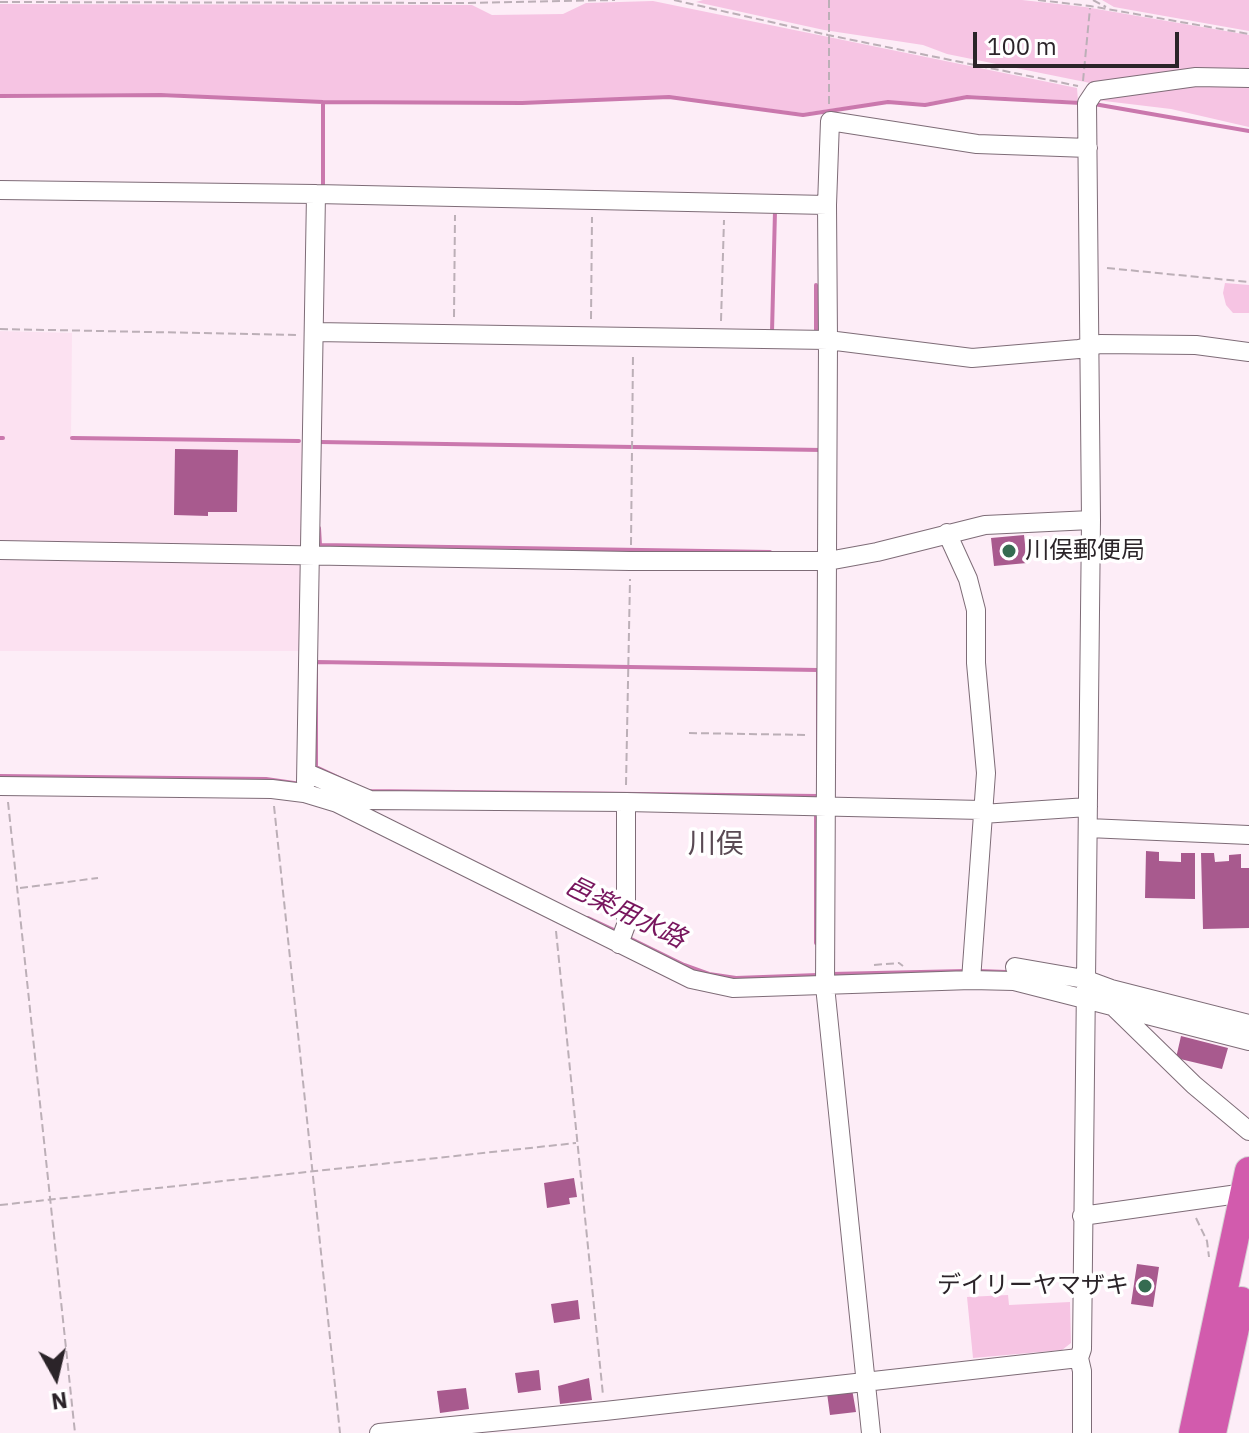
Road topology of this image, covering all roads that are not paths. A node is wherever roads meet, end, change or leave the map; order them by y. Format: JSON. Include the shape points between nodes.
{"nodes":[{"id":1,"x":1249,"y":78,"type":"edge"},
{"id":2,"x":1088,"y":148,"type":"junction"},
{"id":3,"x":0,"y":190,"type":"edge"},
{"id":4,"x":316,"y":194,"type":"junction"},
{"id":5,"x":827,"y":205,"type":"junction"},
{"id":6,"x":314,"y":333,"type":"junction"},
{"id":7,"x":828,"y":340,"type":"junction"},
{"id":8,"x":1091,"y":346,"type":"junction"},
{"id":9,"x":1249,"y":352,"type":"edge"},
{"id":10,"x":1091,"y":520,"type":"junction"},
{"id":11,"x":947,"y":533,"type":"junction"},
{"id":12,"x":0,"y":550,"type":"edge"},
{"id":13,"x":310,"y":554,"type":"junction"},
{"id":14,"x":828,"y":561,"type":"junction"},
{"id":15,"x":307,"y":773,"type":"junction"},
{"id":16,"x":3,"y":786,"type":"edge"},
{"id":17,"x":304,"y":793,"type":"junction"},
{"id":18,"x":626,"y":802,"type":"junction"},
{"id":19,"x":826,"y":806,"type":"junction"},
{"id":20,"x":1088,"y":807,"type":"junction"},
{"id":21,"x":982,"y":812,"type":"junction"},
{"id":22,"x":1088,"y":828,"type":"junction"},
{"id":23,"x":1249,"y":835,"type":"edge"},
{"id":24,"x":619,"y":944,"type":"junction"},
{"id":25,"x":1015,"y":967,"type":"dead end"},
{"id":26,"x":1084,"y":979,"type":"junction"},
{"id":27,"x":971,"y":980,"type":"junction"},
{"id":28,"x":825,"y":986,"type":"junction"},
{"id":29,"x":1084,"y":999,"type":"junction"},
{"id":30,"x":1114,"y":1007,"type":"junction"},
{"id":31,"x":1249,"y":1024,"type":"edge"},
{"id":32,"x":1249,"y":1041,"type":"edge"},
{"id":33,"x":1249,"y":1131,"type":"edge"},
{"id":34,"x":1247,"y":1182,"type":"edge"},
{"id":35,"x":1082,"y":1216,"type":"junction"},
{"id":36,"x":1249,"y":1265,"type":"edge"},
{"id":37,"x":1079,"y":1358,"type":"junction"},
{"id":38,"x":865,"y":1381,"type":"junction"},
{"id":39,"x":379,"y":1433,"type":"edge"},
{"id":40,"x":871,"y":1433,"type":"edge"},
{"id":41,"x":1082,"y":1433,"type":"edge"},
{"id":42,"x":1193,"y":1433,"type":"edge"},
{"id":43,"x":1212,"y":1433,"type":"edge"}],
"edges":[{"from":1,"to":2,"type":"street","via":[[1196,77],[1095,91],[1087,103]]},
{"from":2,"to":5,"type":"street","via":[[977,144],[830,121]]},
{"from":2,"to":8,"type":"street"},
{"from":3,"to":4,"type":"street"},
{"from":4,"to":5,"type":"street"},
{"from":4,"to":6,"type":"street"},
{"from":5,"to":7,"type":"street"},
{"from":6,"to":7,"type":"street"},
{"from":6,"to":13,"type":"street"},
{"from":7,"to":8,"type":"street","via":[[972,358]]},
{"from":7,"to":14,"type":"street"},
{"from":8,"to":9,"type":"street","via":[[1196,345]]},
{"from":8,"to":10,"type":"street"},
{"from":10,"to":11,"type":"street","via":[[985,525]]},
{"from":10,"to":20,"type":"street"},
{"from":11,"to":14,"type":"street"},
{"from":11,"to":21,"type":"street","via":[[976,610],[986,773]]},
{"from":12,"to":13,"type":"street"},
{"from":13,"to":14,"type":"street"},
{"from":13,"to":15,"type":"street"},
{"from":14,"to":19,"type":"street"},
{"from":15,"to":17,"type":"street"},
{"from":15,"to":18,"type":"street","via":[[370,800]]},
{"from":16,"to":17,"type":"street"},
{"from":17,"to":24,"type":"street","via":[[337,803]]},
{"from":18,"to":19,"type":"street"},
{"from":18,"to":24,"type":"street","via":[[626,925]]},
{"from":19,"to":21,"type":"street"},
{"from":19,"to":28,"type":"street"},
{"from":20,"to":21,"type":"street"},
{"from":20,"to":22,"type":"street"},
{"from":21,"to":27,"type":"street"},
{"from":22,"to":23,"type":"street"},
{"from":22,"to":26,"type":"street"},
{"from":24,"to":28,"type":"street","via":[[691,979],[733,988]]},
{"from":25,"to":26,"type":"street"},
{"from":26,"to":29,"type":"street"},
{"from":26,"to":31,"type":"street"},
{"from":27,"to":28,"type":"street"},
{"from":27,"to":29,"type":"street","via":[[1014,981]]},
{"from":28,"to":38,"type":"street"},
{"from":29,"to":30,"type":"street"},
{"from":29,"to":35,"type":"street"},
{"from":30,"to":32,"type":"street"},
{"from":30,"to":33,"type":"street"},
{"from":34,"to":35,"type":"street"},
{"from":34,"to":42,"type":"highway"},
{"from":35,"to":37,"type":"street"},
{"from":36,"to":43,"type":"highway"},
{"from":37,"to":38,"type":"street"},
{"from":37,"to":41,"type":"street"},
{"from":38,"to":39,"type":"street"},
{"from":38,"to":40,"type":"street"}]}
